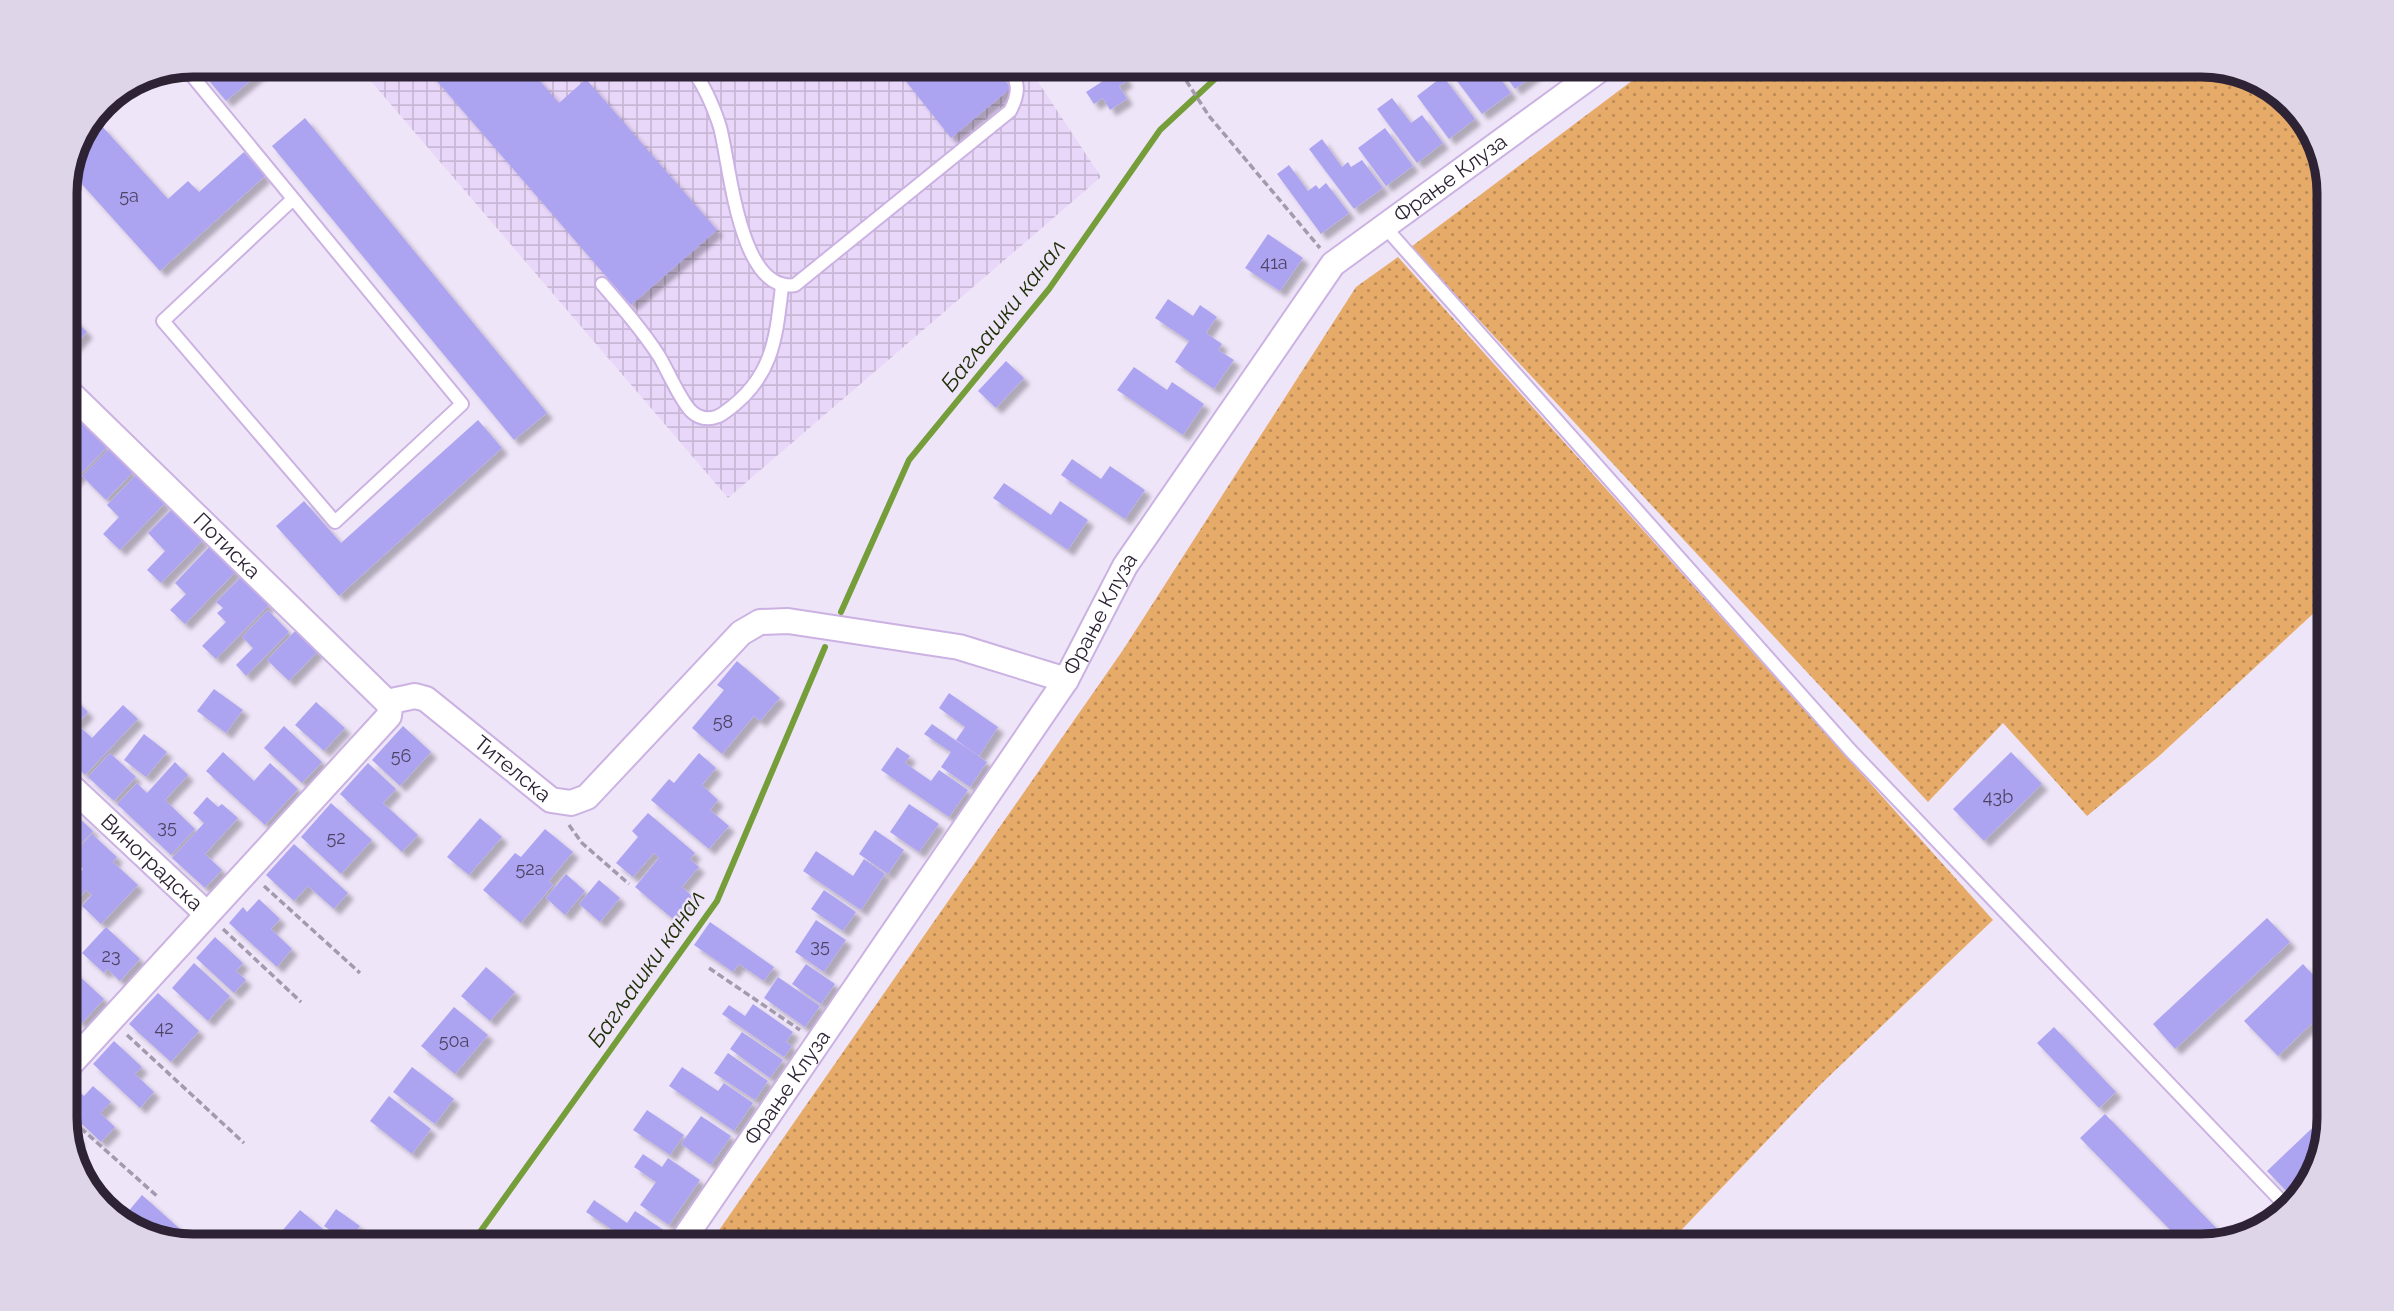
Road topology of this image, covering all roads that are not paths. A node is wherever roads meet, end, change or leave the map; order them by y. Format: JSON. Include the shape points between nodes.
{"nodes":[{"id":1,"x":193,"y":77,"type":"edge"},
{"id":2,"x":697,"y":77,"type":"edge"},
{"id":3,"x":1016,"y":77,"type":"edge"},
{"id":4,"x":1589,"y":77,"type":"edge"},
{"id":5,"x":293,"y":199,"type":"junction"},
{"id":6,"x":1384,"y":226,"type":"junction"},
{"id":7,"x":602,"y":284,"type":"dead end"},
{"id":8,"x":782,"y":286,"type":"junction"},
{"id":9,"x":77,"y":400,"type":"edge"},
{"id":10,"x":1066,"y":680,"type":"junction"},
{"id":11,"x":387,"y":702,"type":"junction"},
{"id":12,"x":77,"y":792,"type":"edge"},
{"id":13,"x":207,"y":914,"type":"junction"},
{"id":14,"x":77,"y":1057,"type":"edge"},
{"id":15,"x":2282,"y":1201,"type":"edge"},
{"id":16,"x":687,"y":1234,"type":"edge"}],
"edges":[{"from":1,"to":5,"type":"lane"},
{"from":2,"to":8,"type":"lane","via":[[716,117],[749,248],[769,278]]},
{"from":3,"to":8,"type":"lane","via":[[1010,111],[795,285]]},
{"from":4,"to":6,"type":"street","name":"Фрање Клуза"},
{"from":5,"to":5,"type":"lane","via":[[463,404],[335,522],[163,321]]},
{"from":6,"to":10,"type":"street","name":"Фрање Клуза","via":[[1333,264],[1125,566]]},
{"from":6,"to":15,"type":"lane","via":[[1851,751]]},
{"from":7,"to":8,"type":"lane","via":[[640,329],[688,408],[708,419],[735,405],[764,370],[774,344]]},
{"from":9,"to":11,"type":"street","name":"Потиска"},
{"from":10,"to":11,"type":"street","name":"Тителска","via":[[959,648],[788,621],[760,622],[741,633],[587,797],[570,803],[551,800],[426,699],[415,696]]},
{"from":10,"to":16,"type":"street","name":"Фрање Клуза"},
{"from":11,"to":13,"type":"street","via":[[389,716]]},
{"from":12,"to":13,"type":"street","name":"Виноградска"},
{"from":13,"to":14,"type":"street"}]}
